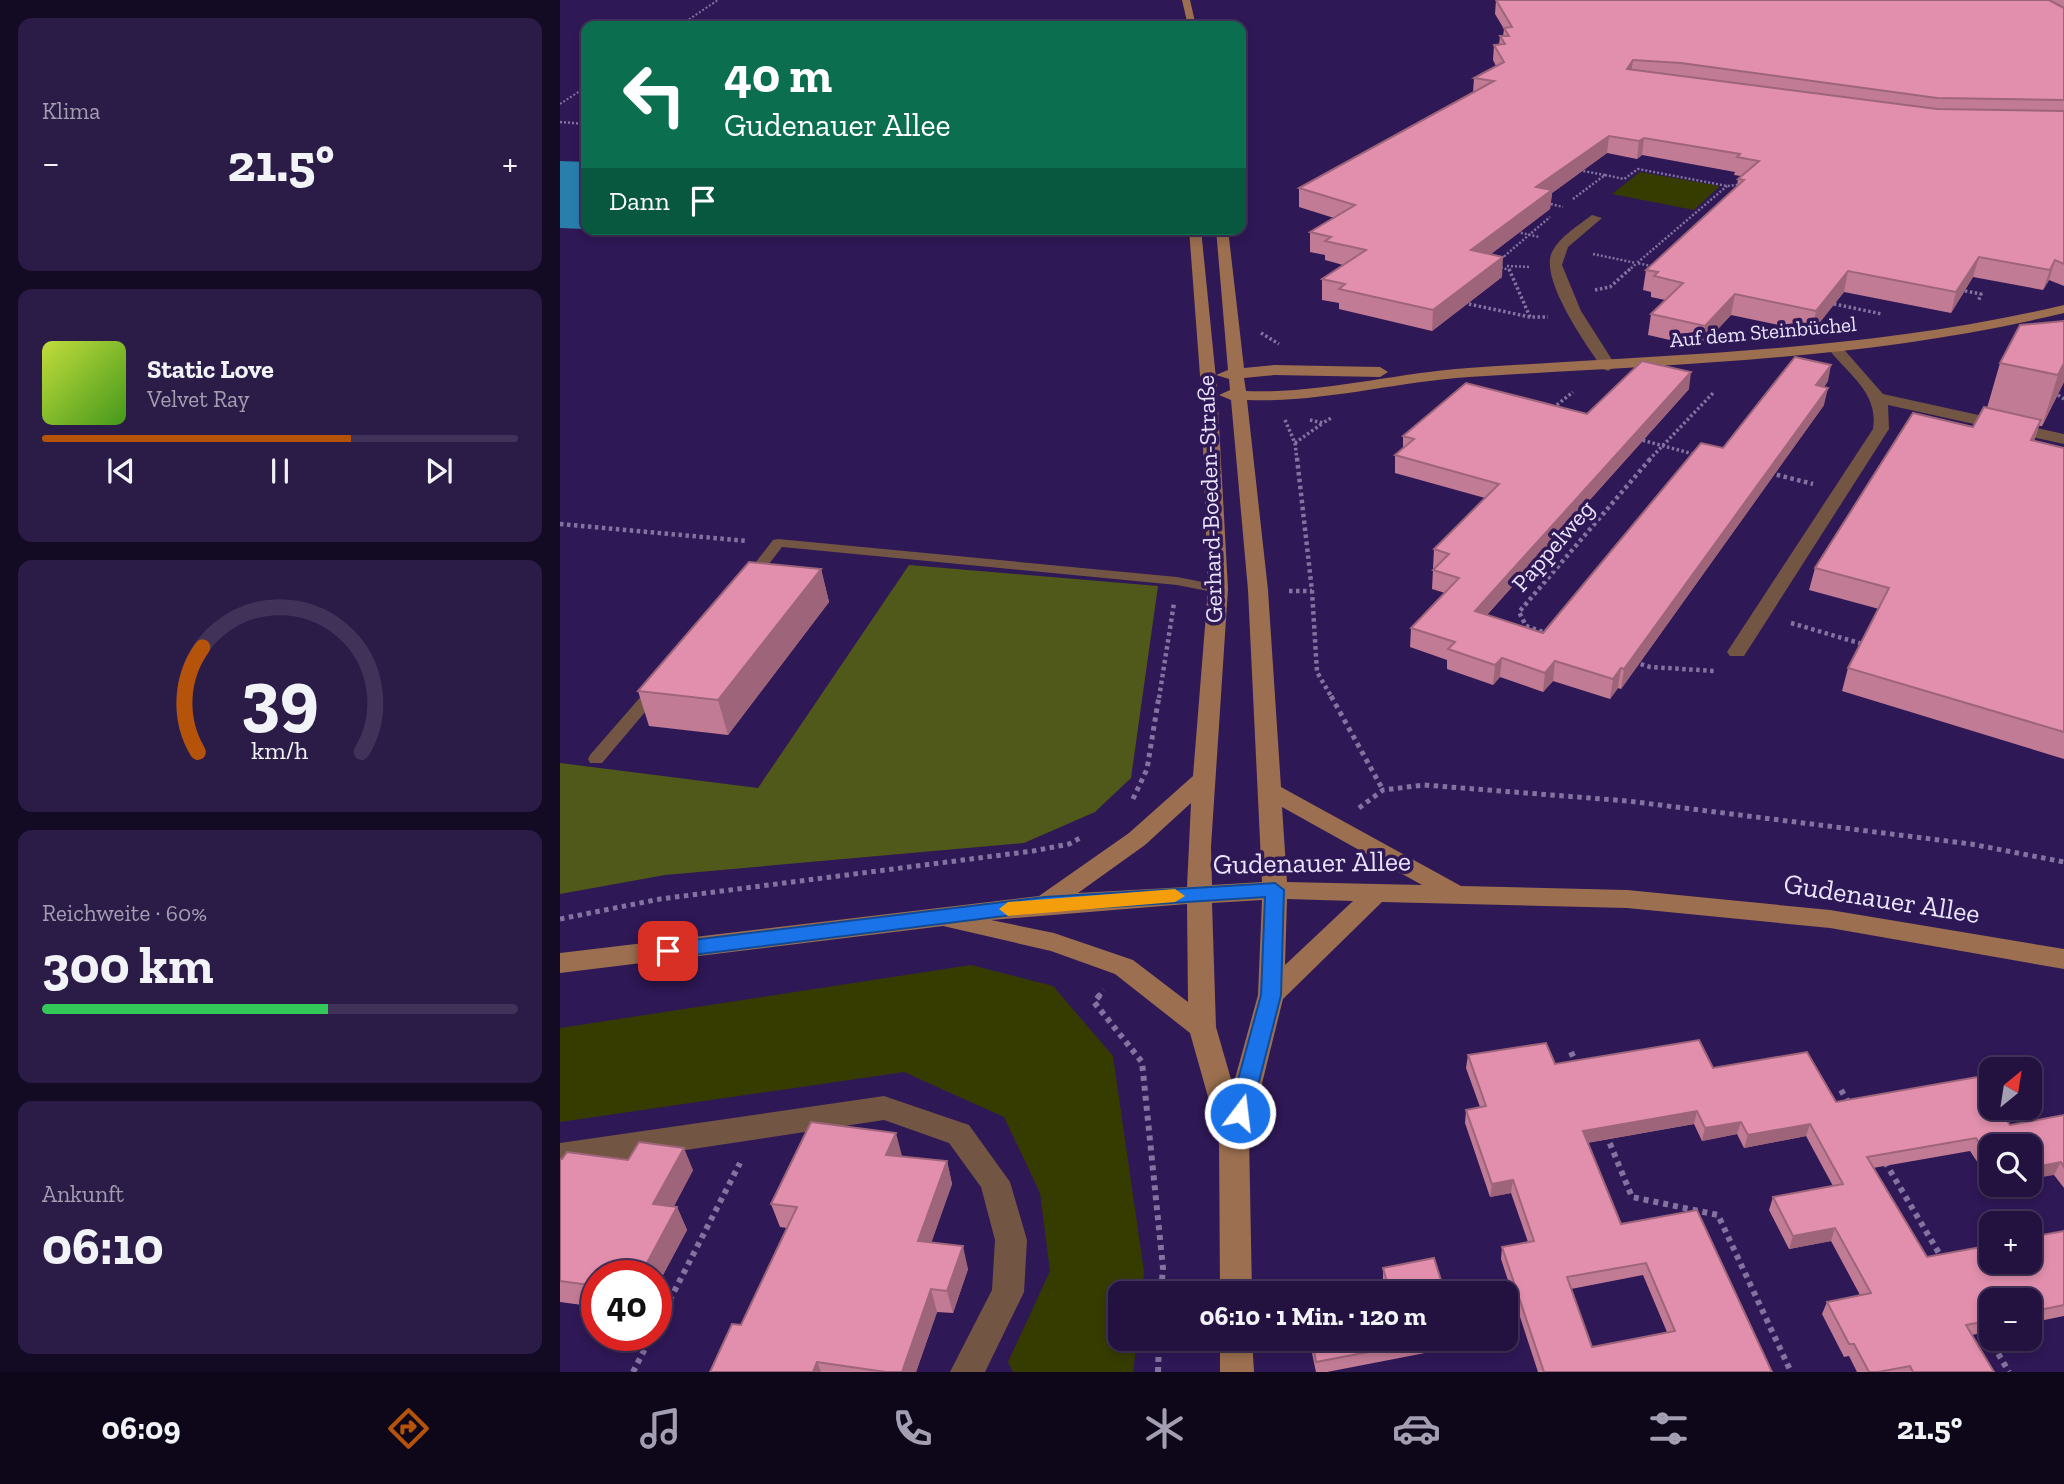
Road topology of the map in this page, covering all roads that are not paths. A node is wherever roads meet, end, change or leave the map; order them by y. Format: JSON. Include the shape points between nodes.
{"nodes":[{"id":1,"x":1186,"y":0,"type":"edge"},
{"id":2,"x":1191,"y":21,"type":"edge"},
{"id":3,"x":1596,"y":218,"type":"dead end"},
{"id":4,"x":1196,"y":235,"type":"edge"},
{"id":5,"x":1223,"y":235,"type":"edge"},
{"id":6,"x":2064,"y":309,"type":"edge"},
{"id":7,"x":1835,"y":348,"type":"junction"},
{"id":8,"x":1608,"y":366,"type":"junction"},
{"id":9,"x":1235,"y":372,"type":"junction"},
{"id":10,"x":1462,"y":373,"type":"junction"},
{"id":11,"x":1208,"y":385,"type":"junction"},
{"id":12,"x":1239,"y":396,"type":"junction"},
{"id":13,"x":1879,"y":398,"type":"junction"},
{"id":14,"x":2064,"y":439,"type":"edge"},
{"id":15,"x":1218,"y":589,"type":"junction"},
{"id":16,"x":740,"y":590,"type":"edge"},
{"id":17,"x":1737,"y":652,"type":"road end"},
{"id":18,"x":668,"y":675,"type":"edge"},
{"id":19,"x":596,"y":759,"type":"dead end"},
{"id":20,"x":1204,"y":778,"type":"junction"},
{"id":21,"x":1272,"y":792,"type":"junction"},
{"id":22,"x":1275,"y":890,"type":"junction"},
{"id":23,"x":1378,"y":891,"type":"junction"},
{"id":24,"x":1454,"y":892,"type":"junction"},
{"id":25,"x":1200,"y":894,"type":"junction"},
{"id":26,"x":1045,"y":904,"type":"junction"},
{"id":27,"x":937,"y":918,"type":"junction"},
{"id":28,"x":2064,"y":959,"type":"edge"},
{"id":29,"x":560,"y":964,"type":"edge"},
{"id":30,"x":1271,"y":995,"type":"junction"},
{"id":31,"x":1202,"y":1027,"type":"junction"},
{"id":32,"x":1234,"y":1136,"type":"junction"},
{"id":33,"x":560,"y":1156,"type":"edge"},
{"id":34,"x":1236,"y":1281,"type":"edge"},
{"id":35,"x":1236,"y":1351,"type":"edge"},
{"id":36,"x":967,"y":1372,"type":"edge"},
{"id":37,"x":1237,"y":1372,"type":"edge"}],
"edges":[{"from":1,"to":2,"type":"main road"},
{"from":3,"to":8,"type":"street","via":[[1561,247],[1555,268],[1577,318]]},
{"from":4,"to":11,"type":"main road","name":"Gerhard-Boeden-Straße"},
{"from":5,"to":9,"type":"main road","name":"Gerhard-Boeden-Straße"},
{"from":6,"to":7,"type":"main road","name":"Auf dem Steinbüchel","via":[[1948,334]]},
{"from":7,"to":8,"type":"main road","name":"Auf dem Steinbüchel"},
{"from":7,"to":13,"type":"street"},
{"from":8,"to":10,"type":"main road","name":"Auf dem Steinbüchel"},
{"from":9,"to":10,"type":"main road","name":"Auf dem Steinbüchel"},
{"from":9,"to":11,"type":"main road","name":"Auf dem Steinbüchel"},
{"from":9,"to":12,"type":"main road","name":"Gerhard-Boeden-Straße"},
{"from":10,"to":12,"type":"main road","name":"Auf dem Steinbüchel"},
{"from":11,"to":12,"type":"main road","name":"Auf dem Steinbüchel"},
{"from":11,"to":15,"type":"main road","name":"Gerhard-Boeden-Straße"},
{"from":12,"to":21,"type":"main road","name":"Gerhard-Boeden-Straße"},
{"from":13,"to":14,"type":"street"},
{"from":13,"to":17,"type":"street","via":[[1884,419],[1881,429]]},
{"from":15,"to":16,"type":"lane","via":[[1177,581],[778,543]]},
{"from":15,"to":20,"type":"main road","name":"Gerhard-Boeden-Straße"},
{"from":18,"to":19,"type":"lane"},
{"from":20,"to":25,"type":"main road","name":"Gerhard-Boeden-Straße"},
{"from":20,"to":26,"type":"main road","via":[[1137,839]]},
{"from":21,"to":22,"type":"main road","name":"Gerhard-Boeden-Straße"},
{"from":21,"to":24,"type":"main road"},
{"from":22,"to":23,"type":"main road","name":"Gudenauer Allee"},
{"from":22,"to":25,"type":"main road","name":"Gudenauer Allee"},
{"from":22,"to":30,"type":"main road","name":"Gerhard-Boeden-Straße"},
{"from":23,"to":24,"type":"main road","name":"Gudenauer Allee"},
{"from":23,"to":30,"type":"main road"},
{"from":24,"to":28,"type":"main road","name":"Gudenauer Allee","via":[[1627,899],[1830,919]]},
{"from":25,"to":26,"type":"main road","name":"Gudenauer Allee"},
{"from":25,"to":31,"type":"main road","name":"Gerhard-Boeden-Straße"},
{"from":26,"to":27,"type":"main road","name":"Gudenauer Allee"},
{"from":27,"to":29,"type":"main road","name":"Gudenauer Allee"},
{"from":27,"to":31,"type":"main road","via":[[1054,942],[1124,967]]},
{"from":30,"to":32,"type":"main road","name":"Gerhard-Boeden-Straße"},
{"from":31,"to":32,"type":"main road","name":"Gerhard-Boeden-Straße"},
{"from":32,"to":34,"type":"main road"},
{"from":33,"to":36,"type":"street","via":[[884,1108],[959,1134],[995,1182],[1012,1240],[1008,1292]]},
{"from":35,"to":37,"type":"main road"}]}
